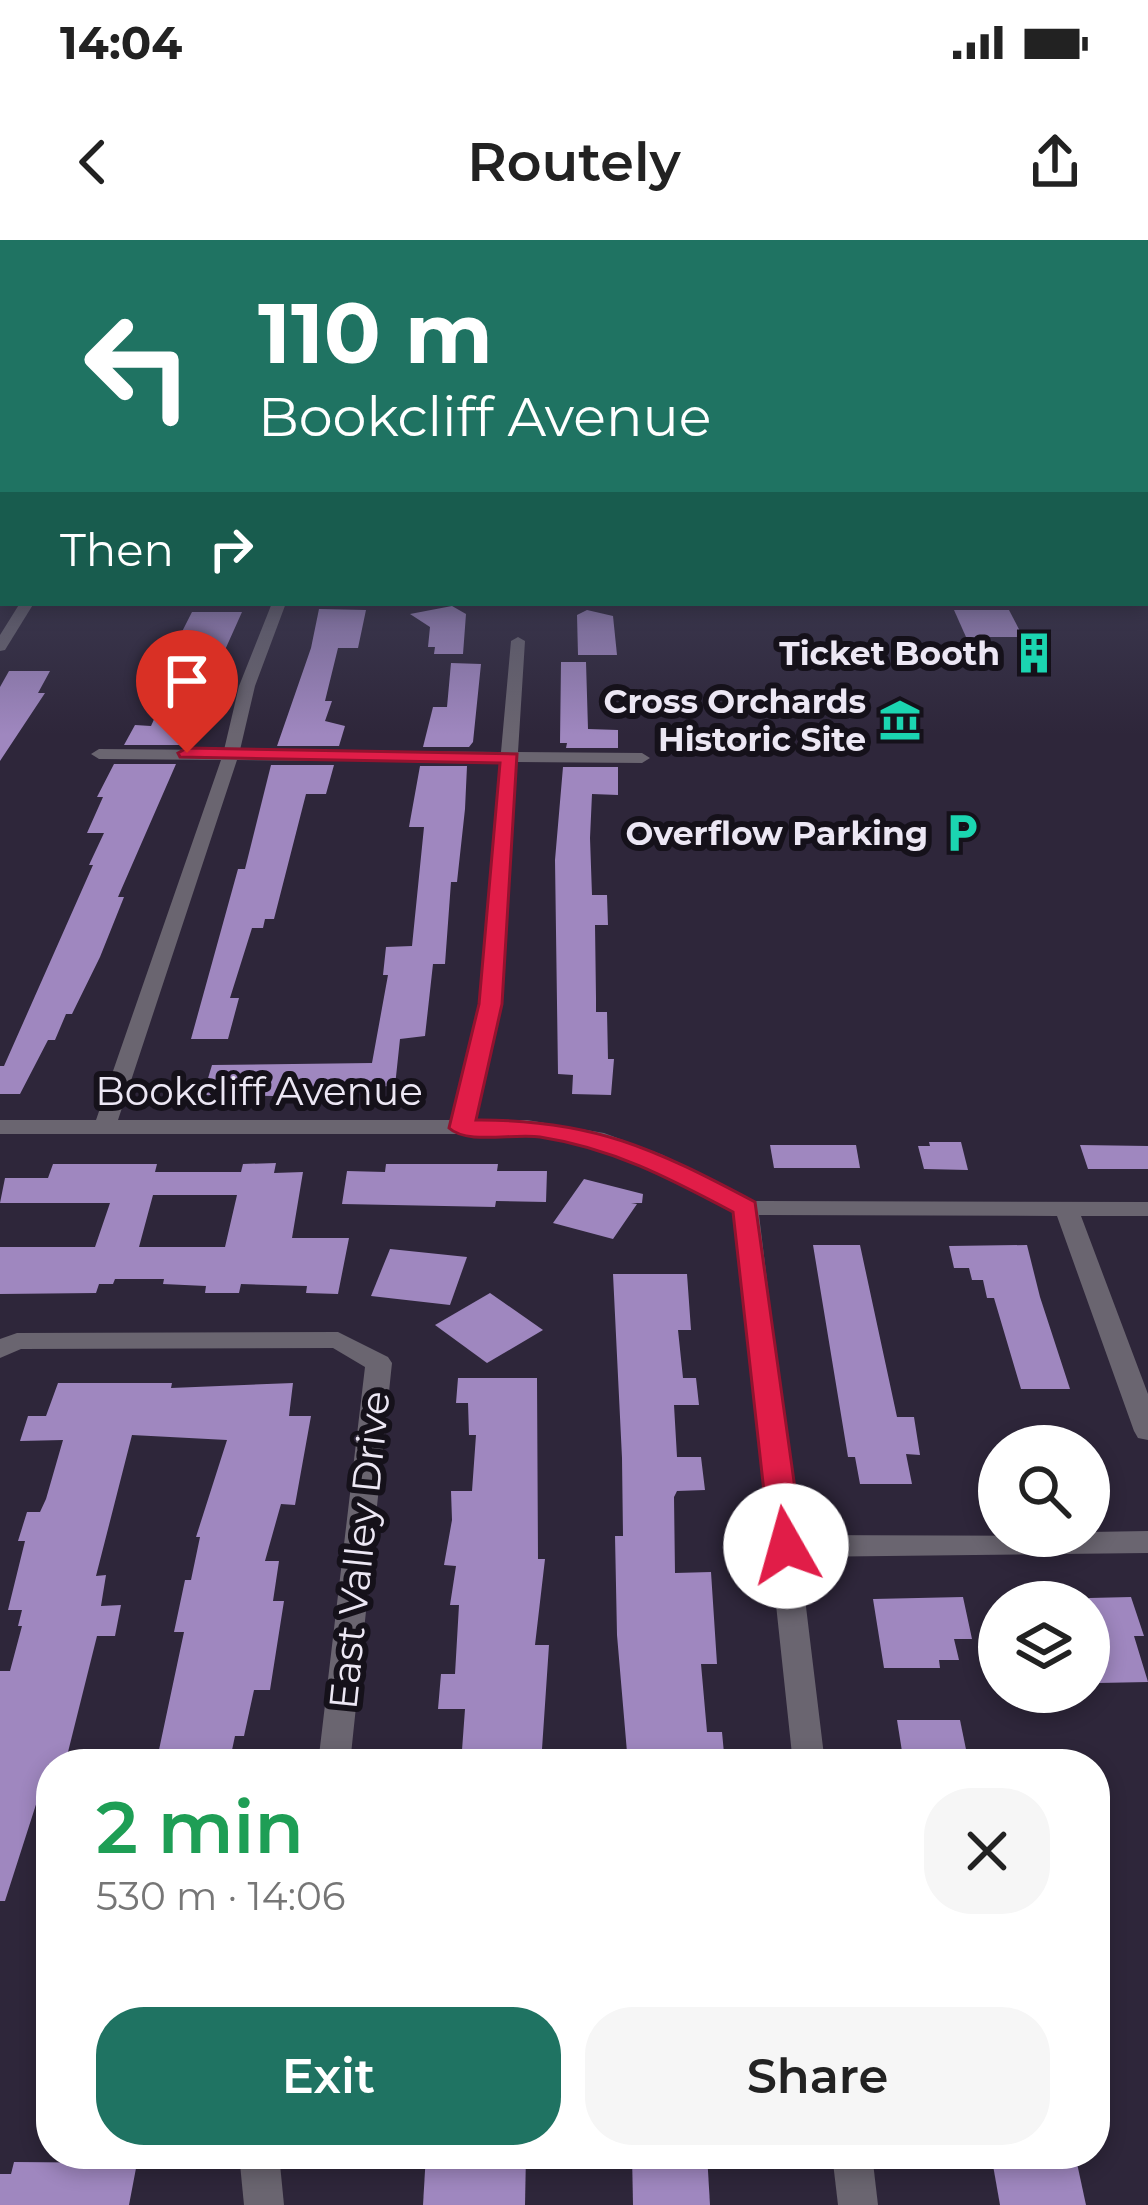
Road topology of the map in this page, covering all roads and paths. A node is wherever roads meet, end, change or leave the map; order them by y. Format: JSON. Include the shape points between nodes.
{"nodes":[{"id":1,"x":25,"y":606,"type":"edge"},
{"id":2,"x":278,"y":606,"type":"edge"},
{"id":3,"x":518,"y":641,"type":"dead end"},
{"id":4,"x":0,"y":647,"type":"edge"},
{"id":5,"x":231,"y":753,"type":"junction"},
{"id":6,"x":99,"y":754,"type":"dead end"},
{"id":7,"x":510,"y":758,"type":"junction"},
{"id":8,"x":642,"y":758,"type":"dead end"},
{"id":9,"x":0,"y":1126,"type":"edge"},
{"id":10,"x":105,"y":1127,"type":"junction"},
{"id":11,"x":461,"y":1128,"type":"junction"},
{"id":12,"x":746,"y":1208,"type":"junction"},
{"id":13,"x":1148,"y":1209,"type":"edge"},
{"id":14,"x":1066,"y":1210,"type":"junction"},
{"id":15,"x":0,"y":1349,"type":"edge"},
{"id":16,"x":1148,"y":1431,"type":"edge"},
{"id":17,"x":1148,"y":1542,"type":"edge"},
{"id":18,"x":786,"y":1546,"type":"junction"},
{"id":19,"x":336,"y":1749,"type":"edge"},
{"id":20,"x":807,"y":1749,"type":"edge"},
{"id":21,"x":260,"y":2169,"type":"edge"},
{"id":22,"x":854,"y":2169,"type":"edge"},
{"id":23,"x":264,"y":2205,"type":"edge"},
{"id":24,"x":858,"y":2205,"type":"edge"}],
"edges":[{"from":1,"to":4,"type":"street"},
{"from":2,"to":5,"type":"street"},
{"from":3,"to":7,"type":"street"},
{"from":5,"to":6,"type":"street"},
{"from":5,"to":7,"type":"street"},
{"from":5,"to":10,"type":"street"},
{"from":7,"to":8,"type":"street"},
{"from":7,"to":11,"type":"street","via":[[490,1004]]},
{"from":9,"to":10,"type":"street","name":"Bookcliff Avenue"},
{"from":10,"to":11,"type":"street","name":"Bookcliff Avenue"},
{"from":11,"to":12,"type":"street","name":"Bookcliff Avenue","via":[[596,1138]]},
{"from":12,"to":14,"type":"street","name":"Bookcliff Avenue"},
{"from":12,"to":18,"type":"street"},
{"from":13,"to":14,"type":"street","name":"Bookcliff Avenue"},
{"from":14,"to":16,"type":"street"},
{"from":15,"to":19,"type":"street","name":"East Valley Drive","via":[[17,1341],[338,1340],[379,1364]]},
{"from":17,"to":18,"type":"street"},
{"from":18,"to":20,"type":"street"},
{"from":21,"to":23,"type":"street"},
{"from":22,"to":24,"type":"street"}]}
